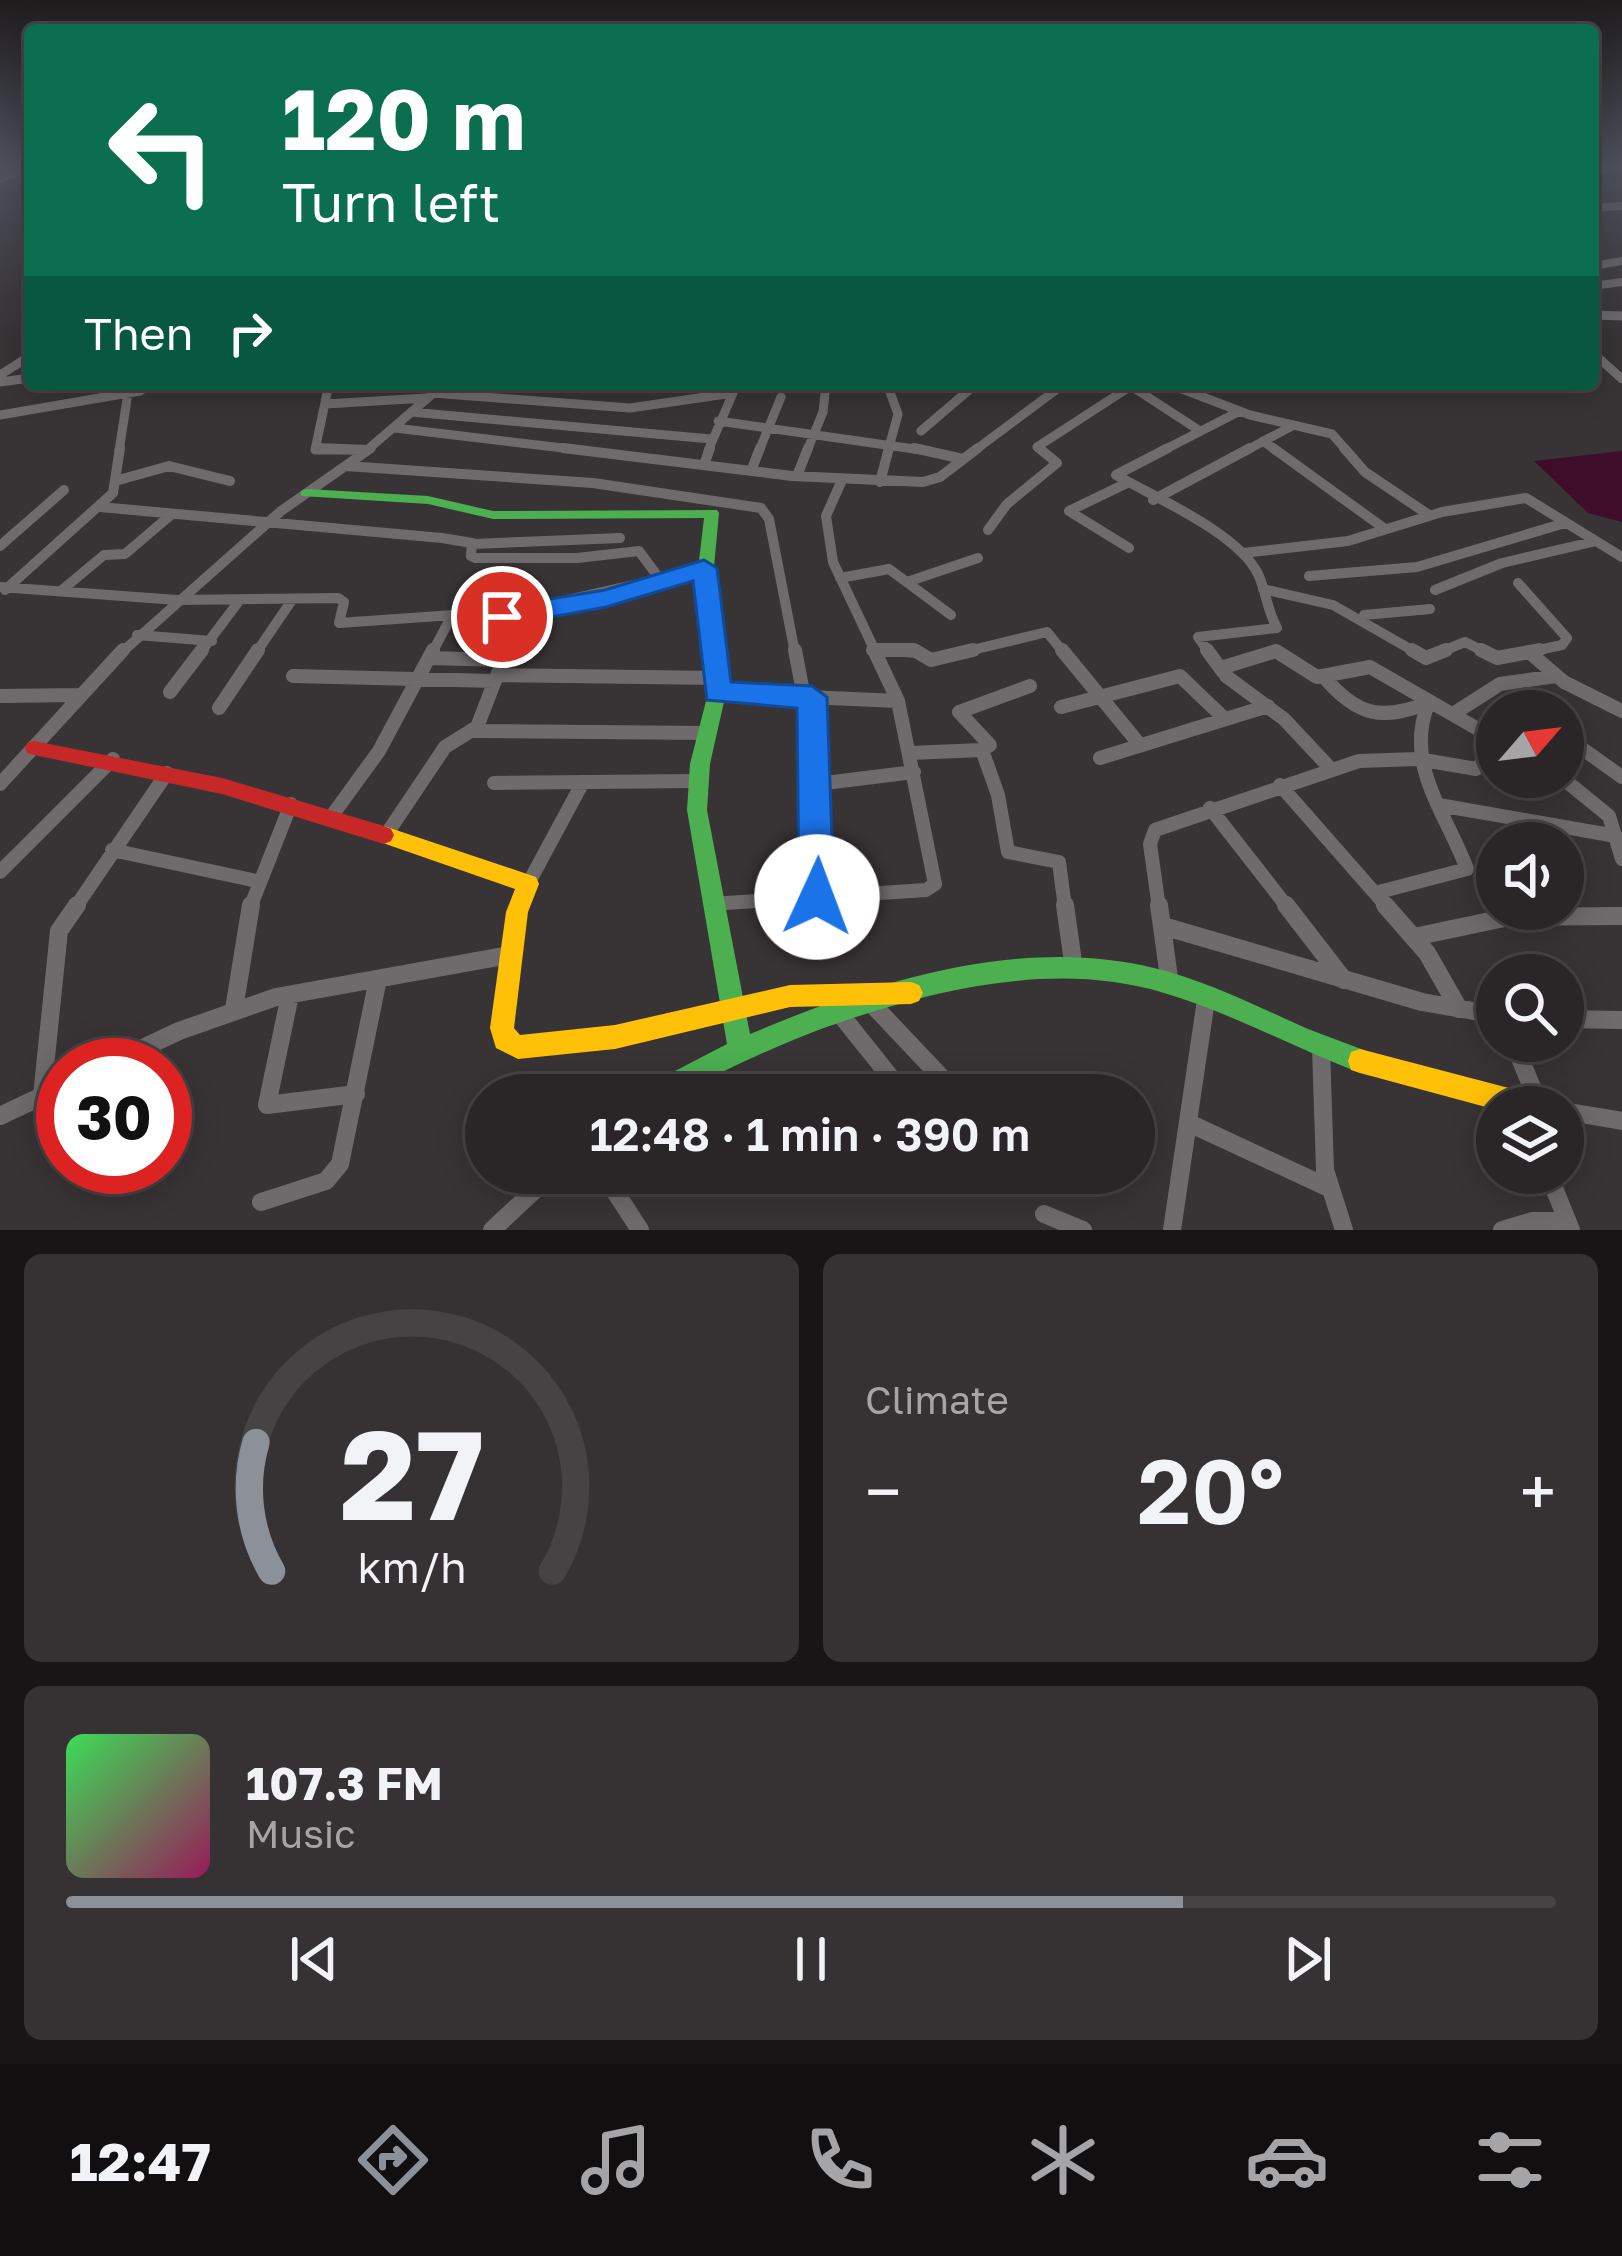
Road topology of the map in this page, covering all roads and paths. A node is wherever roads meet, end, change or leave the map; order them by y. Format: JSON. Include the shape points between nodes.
{"nodes":[{"id":1,"x":1599,"y":358,"type":"edge"},
{"id":2,"x":1622,"y":379,"type":"edge"},
{"id":3,"x":135,"y":390,"type":"edge"},
{"id":4,"x":328,"y":390,"type":"edge"},
{"id":5,"x":378,"y":390,"type":"edge"},
{"id":6,"x":437,"y":390,"type":"edge"},
{"id":7,"x":709,"y":390,"type":"edge"},
{"id":8,"x":723,"y":390,"type":"edge"},
{"id":9,"x":825,"y":390,"type":"edge"},
{"id":10,"x":889,"y":390,"type":"edge"},
{"id":11,"x":969,"y":390,"type":"edge"},
{"id":12,"x":1056,"y":390,"type":"edge"},
{"id":13,"x":1122,"y":390,"type":"edge"},
{"id":14,"x":1137,"y":390,"type":"edge"},
{"id":15,"x":1185,"y":390,"type":"edge"},
{"id":16,"x":128,"y":393,"type":"junction"},
{"id":17,"x":430,"y":396,"type":"junction"},
{"id":18,"x":781,"y":398,"type":"dead end"},
{"id":19,"x":375,"y":399,"type":"junction"},
{"id":20,"x":326,"y":404,"type":"junction"},
{"id":21,"x":1240,"y":411,"type":"junction"},
{"id":22,"x":411,"y":412,"type":"junction"},
{"id":23,"x":0,"y":415,"type":"edge"},
{"id":24,"x":718,"y":421,"type":"junction"},
{"id":25,"x":1294,"y":425,"type":"junction"},
{"id":26,"x":765,"y":426,"type":"junction"},
{"id":27,"x":395,"y":428,"type":"junction"},
{"id":28,"x":1200,"y":430,"type":"junction"},
{"id":29,"x":921,"y":431,"type":"dead end"},
{"id":30,"x":816,"y":432,"type":"junction"},
{"id":31,"x":711,"y":439,"type":"junction"},
{"id":32,"x":1263,"y":441,"type":"junction"},
{"id":33,"x":894,"y":443,"type":"junction"},
{"id":34,"x":369,"y":450,"type":"junction"},
{"id":35,"x":963,"y":459,"type":"junction"},
{"id":36,"x":704,"y":465,"type":"junction"},
{"id":37,"x":346,"y":466,"type":"junction"},
{"id":38,"x":751,"y":471,"type":"junction"},
{"id":39,"x":797,"y":476,"type":"junction"},
{"id":40,"x":230,"y":481,"type":"dead end"},
{"id":41,"x":842,"y":481,"type":"junction"},
{"id":42,"x":115,"y":482,"type":"junction"},
{"id":43,"x":880,"y":482,"type":"junction"},
{"id":44,"x":1126,"y":483,"type":"junction"},
{"id":45,"x":64,"y":490,"type":"dead end"},
{"id":46,"x":307,"y":493,"type":"junction"},
{"id":47,"x":1153,"y":500,"type":"junction"},
{"id":48,"x":100,"y":507,"type":"junction"},
{"id":49,"x":172,"y":514,"type":"junction"},
{"id":50,"x":1429,"y":515,"type":"junction"},
{"id":51,"x":271,"y":520,"type":"junction"},
{"id":52,"x":1565,"y":523,"type":"junction"},
{"id":53,"x":1385,"y":529,"type":"junction"},
{"id":54,"x":988,"y":530,"type":"dead end"},
{"id":55,"x":620,"y":538,"type":"dead end"},
{"id":56,"x":1592,"y":542,"type":"junction"},
{"id":57,"x":474,"y":544,"type":"junction"},
{"id":58,"x":0,"y":545,"type":"edge"},
{"id":59,"x":1129,"y":548,"type":"dead end"},
{"id":60,"x":1244,"y":553,"type":"junction"},
{"id":61,"x":1622,"y":557,"type":"edge"},
{"id":62,"x":978,"y":558,"type":"dead end"},
{"id":63,"x":704,"y":568,"type":"junction"},
{"id":64,"x":1309,"y":576,"type":"dead end"},
{"id":65,"x":840,"y":578,"type":"junction"},
{"id":66,"x":662,"y":581,"type":"junction"},
{"id":67,"x":908,"y":582,"type":"junction"},
{"id":68,"x":1518,"y":584,"type":"dead end"},
{"id":69,"x":1263,"y":589,"type":"junction"},
{"id":70,"x":3,"y":590,"type":"edge"},
{"id":71,"x":61,"y":590,"type":"junction"},
{"id":72,"x":1435,"y":590,"type":"dead end"},
{"id":73,"x":177,"y":600,"type":"junction"},
{"id":74,"x":292,"y":600,"type":"junction"},
{"id":75,"x":239,"y":601,"type":"junction"},
{"id":76,"x":1430,"y":609,"type":"dead end"},
{"id":77,"x":952,"y":615,"type":"dead end"},
{"id":78,"x":1363,"y":615,"type":"junction"},
{"id":79,"x":449,"y":621,"type":"junction"},
{"id":80,"x":137,"y":635,"type":"junction"},
{"id":81,"x":212,"y":640,"type":"junction"},
{"id":82,"x":873,"y":650,"type":"junction"},
{"id":83,"x":1529,"y":652,"type":"junction"},
{"id":84,"x":429,"y":658,"type":"junction"},
{"id":85,"x":1223,"y":672,"type":"junction"},
{"id":86,"x":293,"y":676,"type":"dead end"},
{"id":87,"x":1556,"y":676,"type":"junction"},
{"id":88,"x":1324,"y":677,"type":"junction"},
{"id":89,"x":496,"y":678,"type":"junction"},
{"id":90,"x":418,"y":680,"type":"junction"},
{"id":91,"x":717,"y":685,"type":"junction"},
{"id":92,"x":1030,"y":686,"type":"dead end"},
{"id":93,"x":170,"y":692,"type":"dead end"},
{"id":94,"x":81,"y":694,"type":"junction"},
{"id":95,"x":0,"y":696,"type":"edge"},
{"id":96,"x":1102,"y":696,"type":"junction"},
{"id":97,"x":808,"y":697,"type":"junction"},
{"id":98,"x":898,"y":701,"type":"junction"},
{"id":99,"x":1430,"y":703,"type":"junction"},
{"id":100,"x":1268,"y":706,"type":"junction"},
{"id":101,"x":1061,"y":707,"type":"dead end"},
{"id":102,"x":219,"y":708,"type":"dead end"},
{"id":103,"x":1622,"y":712,"type":"edge"},
{"id":104,"x":1453,"y":714,"type":"junction"},
{"id":105,"x":1391,"y":715,"type":"junction"},
{"id":106,"x":1225,"y":719,"type":"junction"},
{"id":107,"x":1476,"y":728,"type":"edge"},
{"id":108,"x":474,"y":731,"type":"junction"},
{"id":109,"x":1415,"y":731,"type":"junction"},
{"id":110,"x":708,"y":733,"type":"junction"},
{"id":111,"x":1140,"y":746,"type":"junction"},
{"id":112,"x":34,"y":748,"type":"junction"},
{"id":113,"x":982,"y":750,"type":"junction"},
{"id":114,"x":1584,"y":750,"type":"edge"},
{"id":115,"x":910,"y":753,"type":"junction"},
{"id":116,"x":1100,"y":758,"type":"dead end"},
{"id":117,"x":1418,"y":758,"type":"junction"},
{"id":118,"x":113,"y":759,"type":"junction"},
{"id":119,"x":1330,"y":768,"type":"junction"},
{"id":120,"x":1476,"y":769,"type":"edge"},
{"id":121,"x":914,"y":772,"type":"junction"},
{"id":122,"x":167,"y":773,"type":"junction"},
{"id":123,"x":1622,"y":777,"type":"edge"},
{"id":124,"x":583,"y":782,"type":"junction"},
{"id":125,"x":698,"y":782,"type":"junction"},
{"id":126,"x":0,"y":783,"type":"edge"},
{"id":127,"x":494,"y":783,"type":"dead end"},
{"id":128,"x":817,"y":784,"type":"junction"},
{"id":129,"x":1280,"y":785,"type":"junction"},
{"id":130,"x":1584,"y":793,"type":"edge"},
{"id":131,"x":291,"y":804,"type":"junction"},
{"id":132,"x":1439,"y":805,"type":"junction"},
{"id":133,"x":1210,"y":808,"type":"junction"},
{"id":134,"x":332,"y":817,"type":"junction"},
{"id":135,"x":386,"y":836,"type":"junction"},
{"id":136,"x":1616,"y":836,"type":"junction"},
{"id":137,"x":112,"y":850,"type":"junction"},
{"id":138,"x":1622,"y":859,"type":"edge"},
{"id":139,"x":0,"y":872,"type":"edge"},
{"id":140,"x":257,"y":881,"type":"junction"},
{"id":141,"x":527,"y":884,"type":"junction"},
{"id":142,"x":1375,"y":893,"type":"junction"},
{"id":143,"x":817,"y":897,"type":"junction"},
{"id":144,"x":710,"y":904,"type":"junction"},
{"id":145,"x":1622,"y":916,"type":"edge"},
{"id":146,"x":1163,"y":926,"type":"junction"},
{"id":147,"x":1414,"y":937,"type":"junction"},
{"id":148,"x":509,"y":955,"type":"junction"},
{"id":149,"x":1074,"y":970,"type":"junction"},
{"id":150,"x":378,"y":979,"type":"junction"},
{"id":151,"x":1345,"y":980,"type":"junction"},
{"id":152,"x":1170,"y":986,"type":"junction"},
{"id":153,"x":911,"y":993,"type":"junction"},
{"id":154,"x":290,"y":995,"type":"junction"},
{"id":155,"x":1206,"y":1000,"type":"junction"},
{"id":156,"x":871,"y":1004,"type":"junction"},
{"id":157,"x":234,"y":1009,"type":"junction"},
{"id":158,"x":1460,"y":1009,"type":"junction"},
{"id":159,"x":732,"y":1010,"type":"junction"},
{"id":160,"x":1476,"y":1012,"type":"edge"},
{"id":161,"x":839,"y":1013,"type":"junction"},
{"id":162,"x":1584,"y":1019,"type":"edge"},
{"id":163,"x":1622,"y":1020,"type":"edge"},
{"id":164,"x":48,"y":1038,"type":"edge"},
{"id":165,"x":168,"y":1038,"type":"edge"},
{"id":166,"x":740,"y":1048,"type":"junction"},
{"id":167,"x":1321,"y":1048,"type":"junction"},
{"id":168,"x":693,"y":1074,"type":"edge"},
{"id":169,"x":889,"y":1074,"type":"edge"},
{"id":170,"x":938,"y":1074,"type":"edge"},
{"id":171,"x":1476,"y":1092,"type":"edge"},
{"id":172,"x":356,"y":1094,"type":"junction"},
{"id":173,"x":36,"y":1099,"type":"edge"},
{"id":174,"x":1584,"y":1114,"type":"edge"},
{"id":175,"x":0,"y":1116,"type":"edge"},
{"id":176,"x":1622,"y":1120,"type":"edge"},
{"id":177,"x":1191,"y":1124,"type":"junction"},
{"id":178,"x":1329,"y":1188,"type":"junction"},
{"id":179,"x":531,"y":1194,"type":"edge"},
{"id":180,"x":617,"y":1194,"type":"edge"},
{"id":181,"x":1556,"y":1194,"type":"edge"},
{"id":182,"x":261,"y":1202,"type":"dead end"},
{"id":183,"x":1044,"y":1214,"type":"dead end"},
{"id":184,"x":1569,"y":1226,"type":"edge"},
{"id":185,"x":492,"y":1230,"type":"edge"},
{"id":186,"x":640,"y":1230,"type":"edge"},
{"id":187,"x":1083,"y":1230,"type":"edge"},
{"id":188,"x":1172,"y":1230,"type":"edge"},
{"id":189,"x":1344,"y":1230,"type":"edge"},
{"id":190,"x":1502,"y":1230,"type":"edge"}],
"edges":[{"from":1,"to":2,"type":"street"},
{"from":3,"to":16,"type":"street"},
{"from":4,"to":20,"type":"street"},
{"from":5,"to":19,"type":"street"},
{"from":6,"to":17,"type":"street"},
{"from":7,"to":17,"type":"street","via":[[639,408]]},
{"from":8,"to":24,"type":"street","via":[[734,394]]},
{"from":9,"to":30,"type":"street"},
{"from":10,"to":33,"type":"street","via":[[898,414]]},
{"from":11,"to":29,"type":"street"},
{"from":12,"to":35,"type":"street"},
{"from":13,"to":54,"type":"street","via":[[1037,447],[1057,463]]},
{"from":14,"to":28,"type":"street"},
{"from":15,"to":21,"type":"street"},
{"from":16,"to":23,"type":"street"},
{"from":16,"to":42,"type":"street"},
{"from":17,"to":19,"type":"street"},
{"from":17,"to":22,"type":"street"},
{"from":18,"to":26,"type":"street"},
{"from":19,"to":20,"type":"street"},
{"from":20,"to":34,"type":"street","via":[[316,451]]},
{"from":21,"to":25,"type":"street"},
{"from":21,"to":28,"type":"street"},
{"from":22,"to":27,"type":"street"},
{"from":22,"to":31,"type":"street"},
{"from":24,"to":26,"type":"street"},
{"from":24,"to":31,"type":"street"},
{"from":25,"to":32,"type":"street"},
{"from":25,"to":50,"type":"street","via":[[1332,434],[1365,472]]},
{"from":26,"to":30,"type":"street"},
{"from":26,"to":38,"type":"street"},
{"from":27,"to":34,"type":"street"},
{"from":27,"to":36,"type":"street"},
{"from":28,"to":44,"type":"street","via":[[1117,473]]},
{"from":30,"to":33,"type":"street"},
{"from":30,"to":39,"type":"street"},
{"from":31,"to":36,"type":"street"},
{"from":32,"to":47,"type":"street"},
{"from":32,"to":53,"type":"street"},
{"from":33,"to":35,"type":"street"},
{"from":33,"to":43,"type":"street"},
{"from":34,"to":37,"type":"street"},
{"from":35,"to":43,"type":"street","via":[[931,481]]},
{"from":36,"to":38,"type":"street"},
{"from":37,"to":46,"type":"street"},
{"from":37,"to":97,"type":"street","via":[[572,481],[761,508]]},
{"from":38,"to":39,"type":"street"},
{"from":39,"to":41,"type":"street"},
{"from":40,"to":42,"type":"street","via":[[169,466]]},
{"from":41,"to":43,"type":"street"},
{"from":41,"to":65,"type":"street","via":[[826,516]]},
{"from":42,"to":48,"type":"street"},
{"from":44,"to":47,"type":"street"},
{"from":44,"to":59,"type":"street","via":[[1069,511]]},
{"from":45,"to":58,"type":"street"},
{"from":46,"to":51,"type":"street"},
{"from":46,"to":63,"type":"street","via":[[428,500],[493,515],[709,512]]},
{"from":47,"to":60,"type":"street"},
{"from":48,"to":49,"type":"street"},
{"from":48,"to":70,"type":"street"},
{"from":49,"to":51,"type":"street"},
{"from":49,"to":71,"type":"street"},
{"from":50,"to":52,"type":"street","via":[[1526,498]]},
{"from":50,"to":53,"type":"street"},
{"from":51,"to":57,"type":"street"},
{"from":51,"to":73,"type":"street"},
{"from":52,"to":56,"type":"street"},
{"from":52,"to":64,"type":"street","via":[[1417,567]]},
{"from":53,"to":60,"type":"street"},
{"from":55,"to":57,"type":"street"},
{"from":56,"to":61,"type":"street"},
{"from":56,"to":72,"type":"street","via":[[1502,563]]},
{"from":57,"to":66,"type":"street","via":[[476,558],[642,551]]},
{"from":60,"to":69,"type":"street"},
{"from":62,"to":67,"type":"street"},
{"from":63,"to":66,"type":"street"},
{"from":63,"to":91,"type":"street"},
{"from":65,"to":67,"type":"street","via":[[884,568]]},
{"from":65,"to":82,"type":"street"},
{"from":66,"to":79,"type":"street","via":[[565,606]]},
{"from":67,"to":77,"type":"street"},
{"from":68,"to":83,"type":"street","via":[[1567,638]]},
{"from":69,"to":78,"type":"street","via":[[1316,596]]},
{"from":69,"to":85,"type":"street","via":[[1276,631],[1198,637]]},
{"from":70,"to":71,"type":"street"},
{"from":71,"to":73,"type":"street"},
{"from":73,"to":75,"type":"street"},
{"from":73,"to":80,"type":"street"},
{"from":74,"to":75,"type":"street"},
{"from":74,"to":79,"type":"street","via":[[341,598],[339,622]]},
{"from":74,"to":102,"type":"street"},
{"from":75,"to":81,"type":"street"},
{"from":76,"to":78,"type":"street"},
{"from":78,"to":83,"type":"street","via":[[1426,658],[1466,642],[1497,658]]},
{"from":79,"to":84,"type":"street"},
{"from":80,"to":81,"type":"street"},
{"from":80,"to":94,"type":"street"},
{"from":81,"to":93,"type":"street"},
{"from":82,"to":96,"type":"street","via":[[914,650],[931,661],[1047,632]]},
{"from":82,"to":98,"type":"street"},
{"from":83,"to":87,"type":"street"},
{"from":84,"to":89,"type":"street","via":[[502,658]]},
{"from":84,"to":90,"type":"street"},
{"from":85,"to":88,"type":"street","via":[[1276,651],[1308,676]]},
{"from":85,"to":100,"type":"street"},
{"from":86,"to":90,"type":"street"},
{"from":87,"to":103,"type":"street"},
{"from":87,"to":104,"type":"street","via":[[1500,683]]},
{"from":88,"to":99,"type":"street","via":[[1370,668]]},
{"from":88,"to":105,"type":"street","via":[[1356,713]]},
{"from":89,"to":90,"type":"street"},
{"from":89,"to":91,"type":"street"},
{"from":89,"to":108,"type":"street"},
{"from":90,"to":134,"type":"street"},
{"from":91,"to":97,"type":"street"},
{"from":91,"to":110,"type":"street"},
{"from":92,"to":113,"type":"street","via":[[959,710],[989,742]]},
{"from":94,"to":95,"type":"street"},
{"from":94,"to":112,"type":"street"},
{"from":96,"to":101,"type":"street"},
{"from":96,"to":106,"type":"street","via":[[1180,676]]},
{"from":96,"to":111,"type":"street"},
{"from":97,"to":98,"type":"street"},
{"from":97,"to":128,"type":"street"},
{"from":98,"to":115,"type":"street"},
{"from":99,"to":104,"type":"street"},
{"from":99,"to":105,"type":"street"},
{"from":99,"to":109,"type":"street"},
{"from":100,"to":106,"type":"street"},
{"from":100,"to":119,"type":"street"},
{"from":104,"to":107,"type":"street"},
{"from":105,"to":109,"type":"street"},
{"from":106,"to":111,"type":"street"},
{"from":108,"to":110,"type":"street"},
{"from":108,"to":135,"type":"street","via":[[445,747]]},
{"from":109,"to":117,"type":"street"},
{"from":110,"to":125,"type":"street"},
{"from":111,"to":116,"type":"street"},
{"from":112,"to":118,"type":"street"},
{"from":112,"to":126,"type":"street"},
{"from":113,"to":115,"type":"street"},
{"from":113,"to":149,"type":"street","via":[[1008,852],[1059,862]]},
{"from":114,"to":123,"type":"street"},
{"from":115,"to":121,"type":"street"},
{"from":117,"to":119,"type":"street"},
{"from":117,"to":120,"type":"street"},
{"from":117,"to":132,"type":"street"},
{"from":118,"to":122,"type":"street"},
{"from":118,"to":139,"type":"street"},
{"from":119,"to":129,"type":"street"},
{"from":121,"to":128,"type":"street"},
{"from":121,"to":143,"type":"street","via":[[935,884]]},
{"from":122,"to":131,"type":"street"},
{"from":122,"to":137,"type":"street"},
{"from":124,"to":125,"type":"street"},
{"from":124,"to":127,"type":"street"},
{"from":124,"to":141,"type":"street"},
{"from":125,"to":144,"type":"street"},
{"from":128,"to":143,"type":"street"},
{"from":129,"to":133,"type":"street"},
{"from":129,"to":142,"type":"street"},
{"from":130,"to":136,"type":"street"},
{"from":131,"to":134,"type":"street"},
{"from":131,"to":140,"type":"street"},
{"from":132,"to":136,"type":"street"},
{"from":132,"to":142,"type":"street","via":[[1466,872]]},
{"from":133,"to":146,"type":"street","via":[[1151,836]]},
{"from":133,"to":151,"type":"street"},
{"from":134,"to":135,"type":"street"},
{"from":135,"to":141,"type":"street"},
{"from":136,"to":138,"type":"street"},
{"from":137,"to":140,"type":"street"},
{"from":137,"to":164,"type":"street","via":[[59,931]]},
{"from":140,"to":157,"type":"street"},
{"from":141,"to":148,"type":"street"},
{"from":142,"to":147,"type":"street"},
{"from":143,"to":144,"type":"street"},
{"from":144,"to":159,"type":"street"},
{"from":145,"to":147,"type":"street","via":[[1550,913]]},
{"from":146,"to":151,"type":"street"},
{"from":146,"to":152,"type":"street"},
{"from":147,"to":158,"type":"street"},
{"from":148,"to":150,"type":"street"},
{"from":148,"to":159,"type":"street","via":[[502,1028],[518,1047],[614,1037]]},
{"from":149,"to":152,"type":"street","via":[[1125,972]]},
{"from":149,"to":153,"type":"street"},
{"from":150,"to":154,"type":"street"},
{"from":150,"to":172,"type":"street"},
{"from":151,"to":158,"type":"street"},
{"from":152,"to":155,"type":"street"},
{"from":153,"to":156,"type":"street"},
{"from":153,"to":159,"type":"street","via":[[818,994]]},
{"from":154,"to":157,"type":"street"},
{"from":154,"to":172,"type":"street","via":[[266,1105]]},
{"from":155,"to":167,"type":"street"},
{"from":155,"to":177,"type":"street"},
{"from":156,"to":161,"type":"street"},
{"from":156,"to":170,"type":"street"},
{"from":157,"to":165,"type":"street"},
{"from":158,"to":160,"type":"street"},
{"from":159,"to":166,"type":"street"},
{"from":161,"to":166,"type":"street"},
{"from":161,"to":169,"type":"street"},
{"from":162,"to":163,"type":"street"},
{"from":166,"to":168,"type":"street"},
{"from":167,"to":171,"type":"street"},
{"from":167,"to":178,"type":"street"},
{"from":172,"to":182,"type":"street","via":[[334,1174]]},
{"from":173,"to":175,"type":"street"},
{"from":174,"to":176,"type":"street"},
{"from":177,"to":178,"type":"street"},
{"from":177,"to":188,"type":"street"},
{"from":178,"to":189,"type":"street"},
{"from":179,"to":185,"type":"street"},
{"from":180,"to":186,"type":"street"},
{"from":181,"to":184,"type":"street"},
{"from":183,"to":187,"type":"street"},
{"from":184,"to":190,"type":"street","via":[[1532,1221]]}]}
